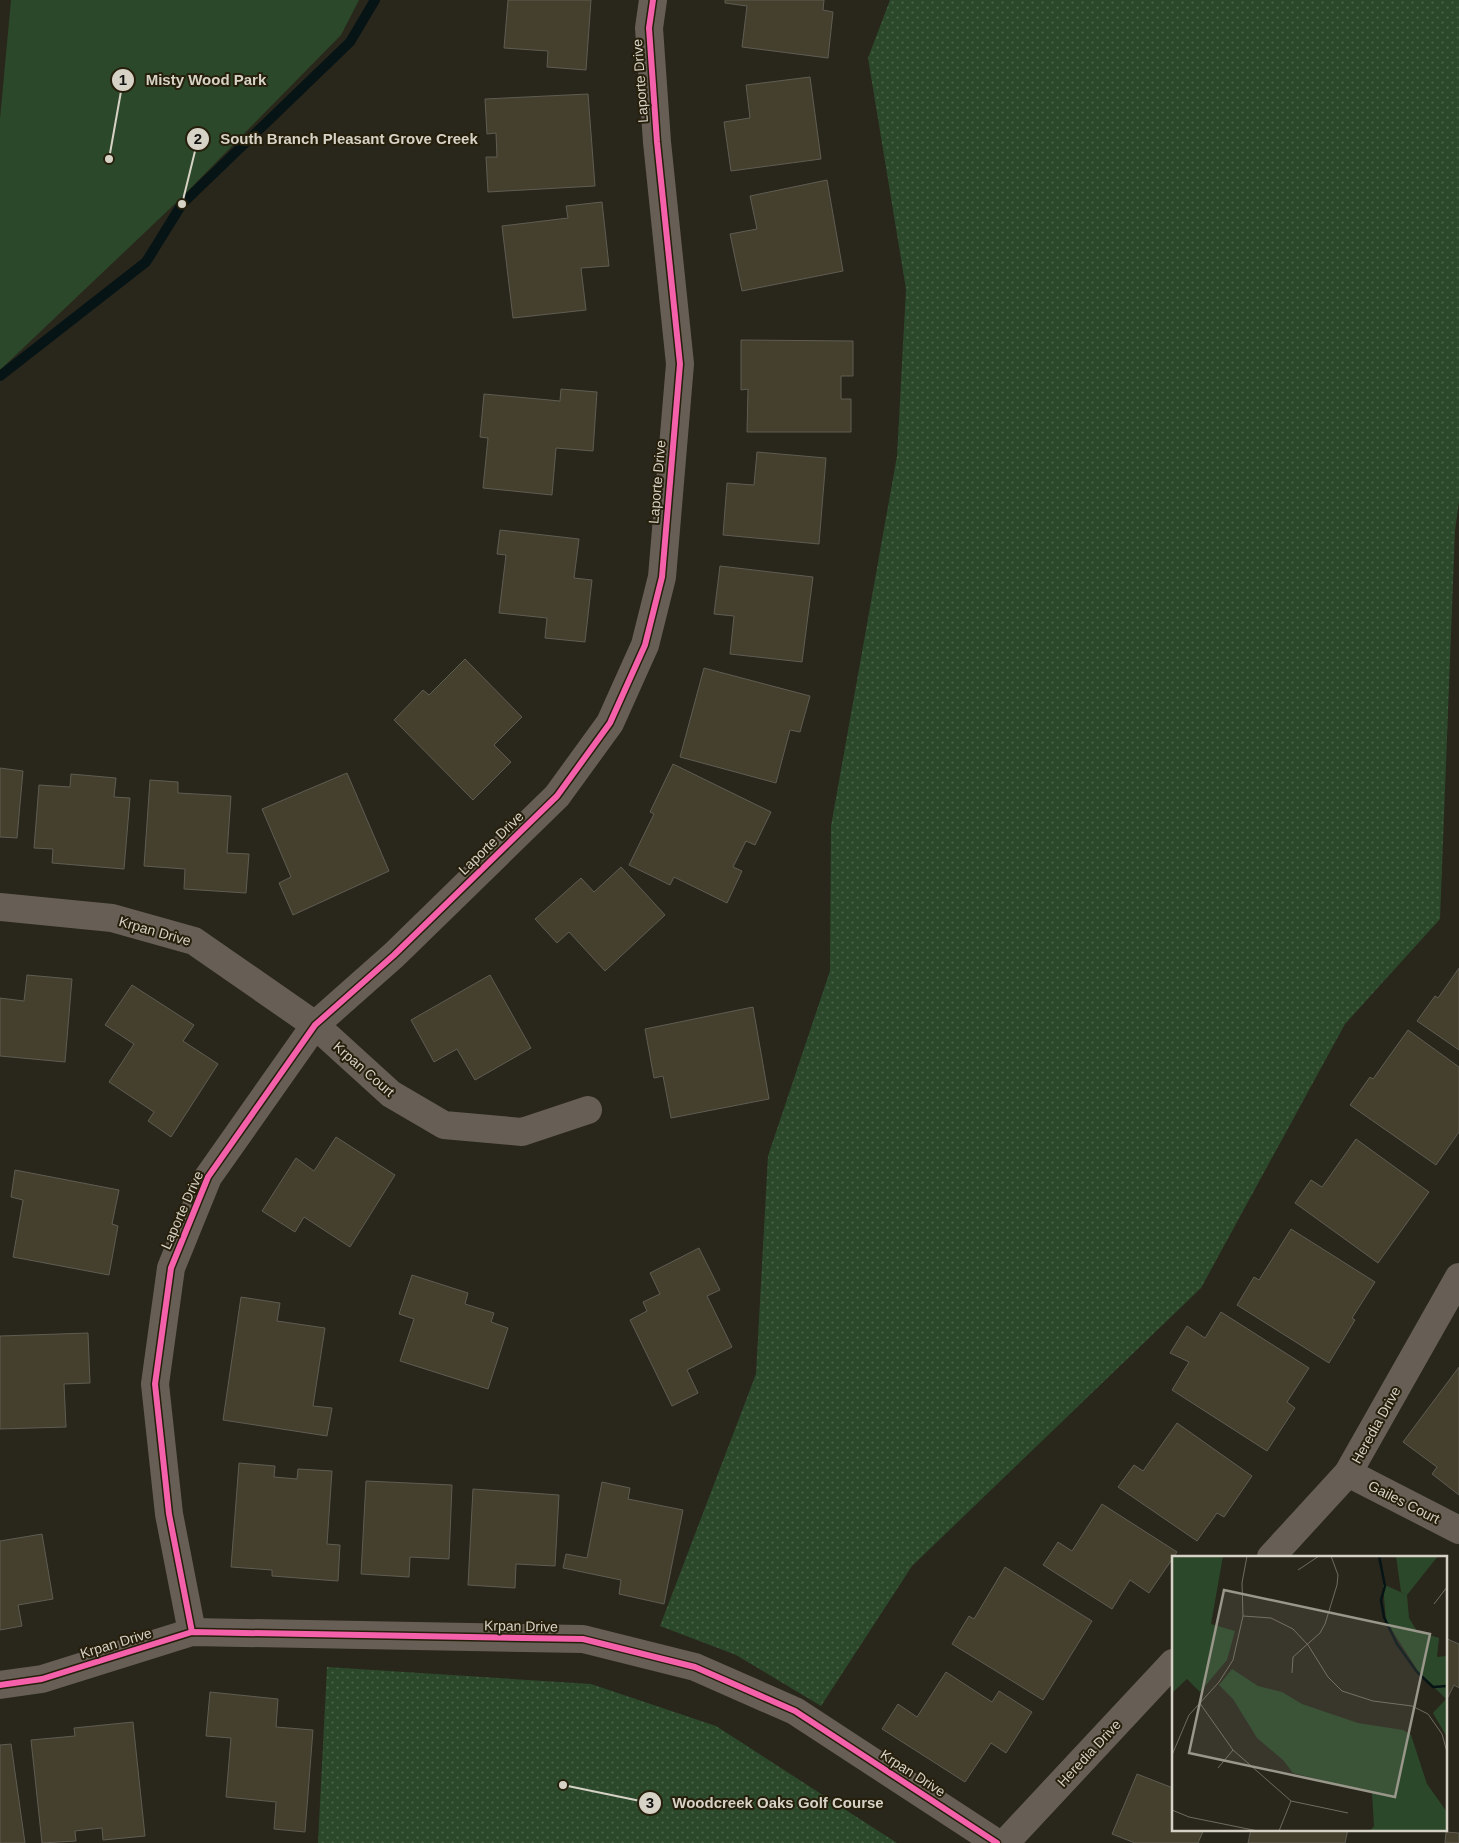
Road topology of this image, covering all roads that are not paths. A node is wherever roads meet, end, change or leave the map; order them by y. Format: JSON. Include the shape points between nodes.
{"nodes":[{"id":1,"x":653,"y":0,"type":"edge"},
{"id":2,"x":0,"y":907,"type":"edge"},
{"id":3,"x":315,"y":1025,"type":"junction"},
{"id":4,"x":588,"y":1110,"type":"dead end"},
{"id":5,"x":1459,"y":1277,"type":"edge"},
{"id":6,"x":1348,"y":1474,"type":"junction"},
{"id":7,"x":1459,"y":1530,"type":"edge"},
{"id":8,"x":1272,"y":1556,"type":"edge"},
{"id":9,"x":192,"y":1632,"type":"junction"},
{"id":10,"x":1172,"y":1664,"type":"edge"},
{"id":11,"x":0,"y":1685,"type":"edge"},
{"id":12,"x":997,"y":1843,"type":"edge"},
{"id":13,"x":1005,"y":1843,"type":"edge"}],
"edges":[{"from":1,"to":3,"type":"street","name":"Laporte Drive","via":[[649,28],[656,142],[680,364],[662,577],[645,645],[610,722],[557,796],[394,955]]},
{"from":2,"to":3,"type":"street","name":"Krpan Drive","via":[[112,918],[194,941]]},
{"from":3,"to":4,"type":"street","name":"Krpan Court","via":[[391,1094],[444,1125],[522,1132]]},
{"from":3,"to":9,"type":"street","name":"Laporte Drive","via":[[208,1177],[170,1268],[155,1384],[169,1514]]},
{"from":5,"to":6,"type":"street","name":"Heredia Drive"},
{"from":6,"to":7,"type":"street","name":"Gailes Court"},
{"from":6,"to":8,"type":"street","name":"Heredia Drive"},
{"from":9,"to":11,"type":"street","name":"Krpan Drive","via":[[42,1679]]},
{"from":9,"to":12,"type":"street","name":"Krpan Drive","via":[[583,1639],[695,1666],[795,1711]]},
{"from":10,"to":13,"type":"street","name":"Heredia Drive"}]}
